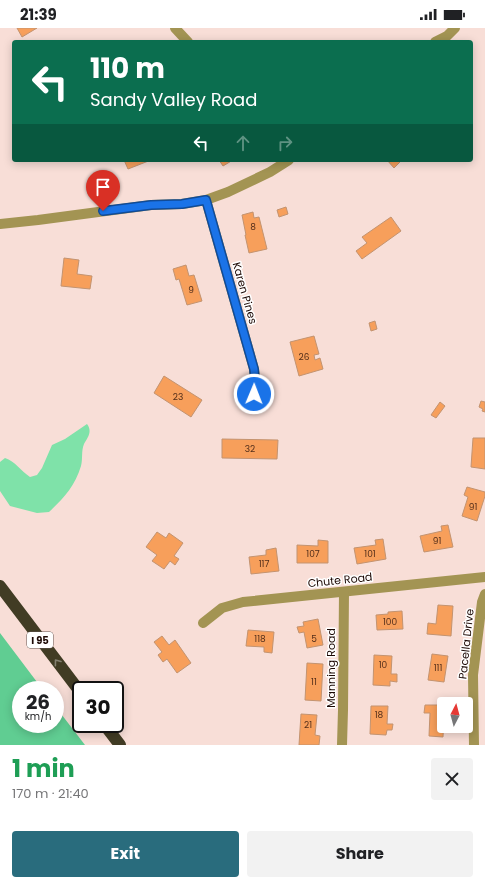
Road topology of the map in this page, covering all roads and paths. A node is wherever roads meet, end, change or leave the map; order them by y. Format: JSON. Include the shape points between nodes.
{"nodes":[{"id":1,"x":175,"y":28,"type":"edge"},
{"id":2,"x":455,"y":28,"type":"edge"},
{"id":3,"x":186,"y":40,"type":"edge"},
{"id":4,"x":438,"y":40,"type":"edge"},
{"id":5,"x":286,"y":162,"type":"edge"},
{"id":6,"x":206,"y":200,"type":"junction"},
{"id":7,"x":0,"y":224,"type":"edge"},
{"id":8,"x":254,"y":394,"type":"dead end"},
{"id":9,"x":485,"y":577,"type":"edge"},
{"id":10,"x":0,"y":586,"type":"edge"},
{"id":11,"x":344,"y":592,"type":"junction"},
{"id":12,"x":485,"y":594,"type":"edge"},
{"id":13,"x":203,"y":623,"type":"dead end"},
{"id":14,"x":72,"y":681,"type":"edge"},
{"id":15,"x":111,"y":733,"type":"edge"},
{"id":16,"x":120,"y":745,"type":"edge"},
{"id":17,"x":342,"y":745,"type":"edge"},
{"id":18,"x":474,"y":745,"type":"edge"}],
"edges":[{"from":1,"to":3,"type":"street"},
{"from":2,"to":4,"type":"street"},
{"from":5,"to":6,"type":"street","via":[[228,192]]},
{"from":6,"to":7,"type":"street"},
{"from":6,"to":8,"type":"street","name":"Karen Pines","via":[[254,369]]},
{"from":9,"to":11,"type":"street","name":"Chute Road"},
{"from":14,"to":10,"type":"highway","number":"I 95","one_way":true},
{"from":11,"to":13,"type":"street","name":"Chute Road","via":[[243,602],[222,608]]},
{"from":11,"to":17,"type":"street","name":"Manning Road"},
{"from":12,"to":18,"type":"street","name":"Pacella Drive","via":[[473,675]]},
{"from":15,"to":16,"type":"highway"}]}
